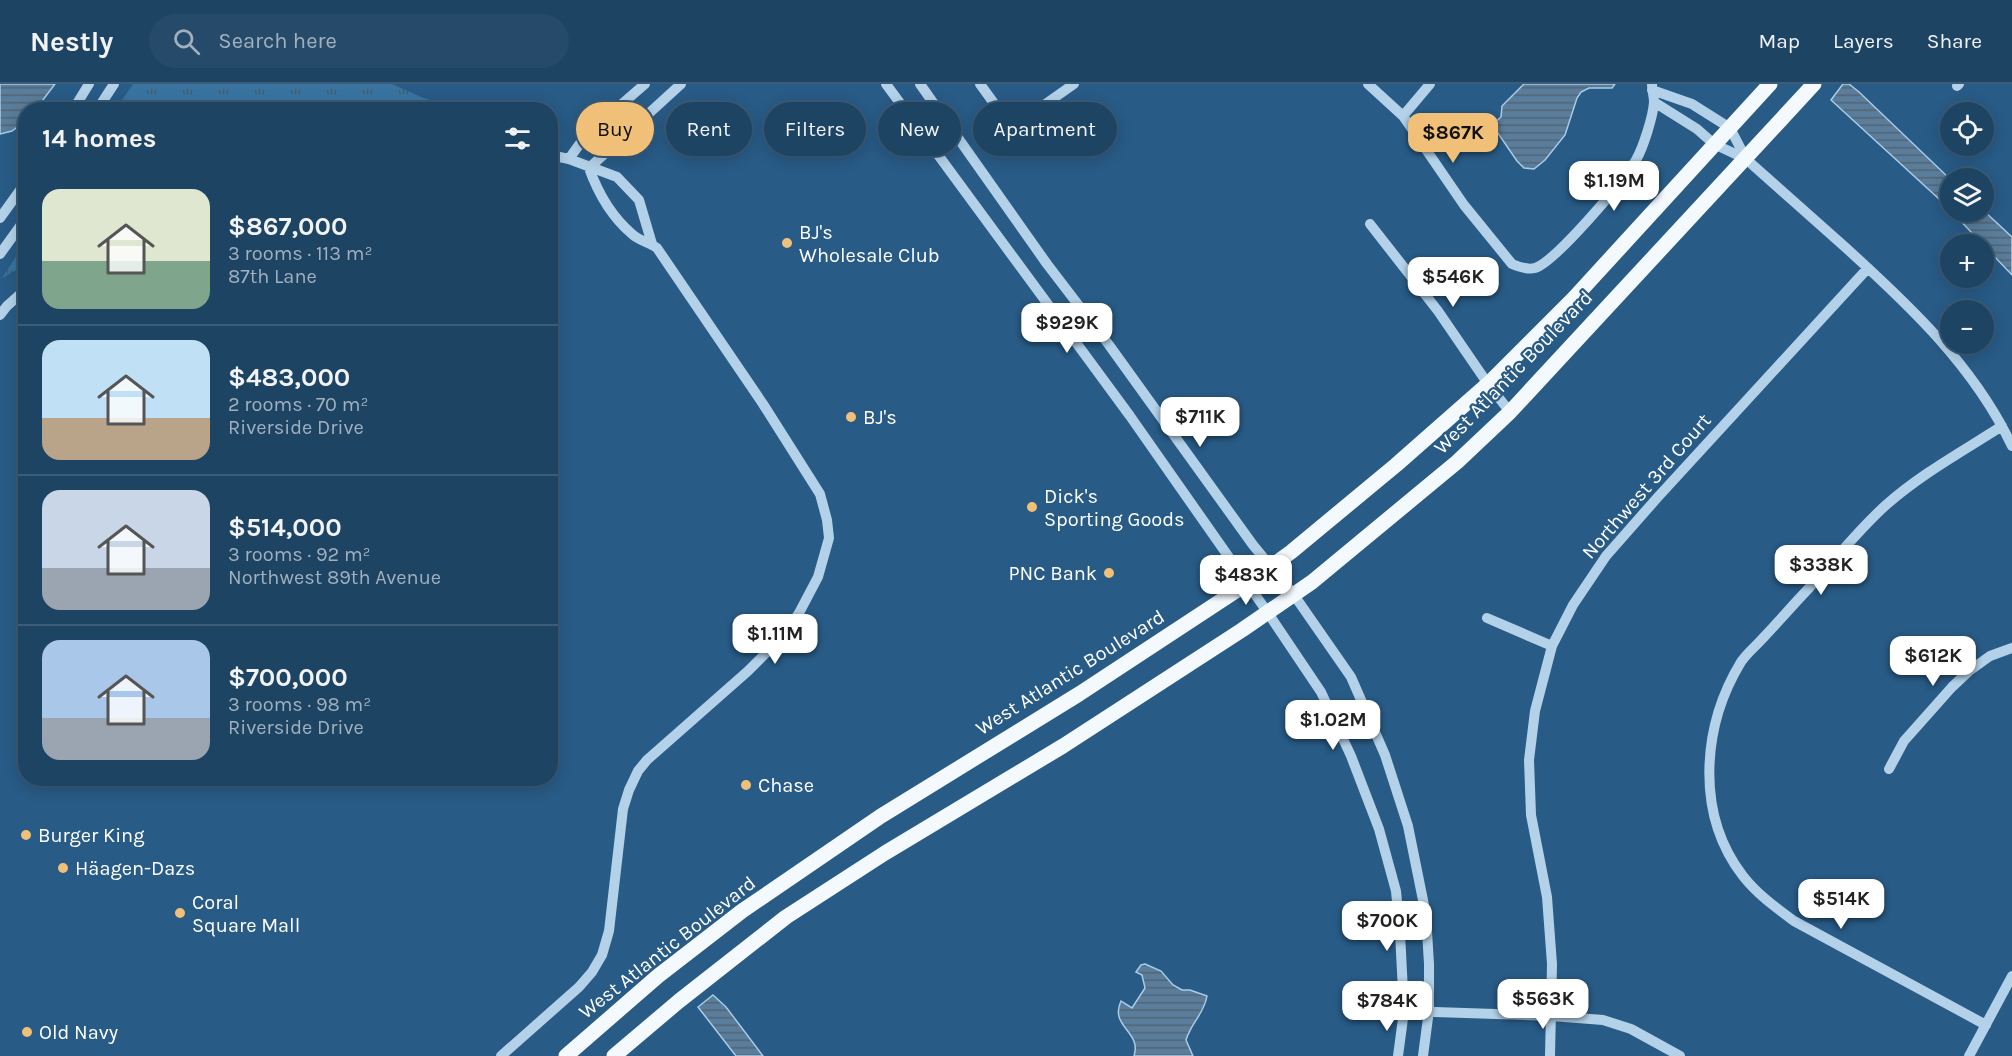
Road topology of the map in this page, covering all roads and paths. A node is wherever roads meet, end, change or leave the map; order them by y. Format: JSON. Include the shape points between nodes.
{"nodes":[{"id":1,"x":89,"y":84,"type":"edge"},
{"id":2,"x":114,"y":84,"type":"edge"},
{"id":3,"x":645,"y":84,"type":"edge"},
{"id":4,"x":681,"y":84,"type":"edge"},
{"id":5,"x":886,"y":84,"type":"edge"},
{"id":6,"x":920,"y":84,"type":"edge"},
{"id":7,"x":980,"y":84,"type":"edge"},
{"id":8,"x":1074,"y":84,"type":"edge"},
{"id":9,"x":1368,"y":84,"type":"edge"},
{"id":10,"x":1430,"y":84,"type":"edge"},
{"id":11,"x":1770,"y":84,"type":"edge"},
{"id":12,"x":1814,"y":84,"type":"edge"},
{"id":13,"x":1652,"y":87,"type":"edge"},
{"id":14,"x":78,"y":102,"type":"edge"},
{"id":15,"x":102,"y":102,"type":"edge"},
{"id":16,"x":1654,"y":102,"type":"junction"},
{"id":17,"x":1403,"y":116,"type":"junction"},
{"id":18,"x":1730,"y":128,"type":"junction"},
{"id":19,"x":1714,"y":144,"type":"junction"},
{"id":20,"x":558,"y":157,"type":"edge"},
{"id":21,"x":569,"y":159,"type":"junction"},
{"id":22,"x":1746,"y":159,"type":"junction"},
{"id":23,"x":589,"y":168,"type":"junction"},
{"id":24,"x":18,"y":193,"type":"edge"},
{"id":25,"x":0,"y":218,"type":"edge"},
{"id":26,"x":1370,"y":224,"type":"dead end"},
{"id":27,"x":18,"y":229,"type":"edge"},
{"id":28,"x":652,"y":244,"type":"junction"},
{"id":29,"x":0,"y":254,"type":"edge"},
{"id":30,"x":1868,"y":268,"type":"junction"},
{"id":31,"x":18,"y":296,"type":"edge"},
{"id":32,"x":0,"y":315,"type":"edge"},
{"id":33,"x":1488,"y":384,"type":"junction"},
{"id":34,"x":1509,"y":412,"type":"junction"},
{"id":35,"x":2002,"y":426,"type":"junction"},
{"id":36,"x":2012,"y":446,"type":"edge"},
{"id":37,"x":1270,"y":566,"type":"junction"},
{"id":38,"x":1248,"y":583,"type":"junction"},
{"id":39,"x":1294,"y":595,"type":"junction"},
{"id":40,"x":1268,"y":613,"type":"junction"},
{"id":41,"x":1488,"y":618,"type":"dead end"},
{"id":42,"x":1552,"y":645,"type":"junction"},
{"id":43,"x":2012,"y":648,"type":"edge"},
{"id":44,"x":1889,"y":769,"type":"dead end"},
{"id":45,"x":2012,"y":976,"type":"edge"},
{"id":46,"x":1429,"y":1010,"type":"junction"},
{"id":47,"x":1404,"y":1011,"type":"junction"},
{"id":48,"x":1552,"y":1016,"type":"junction"},
{"id":49,"x":1986,"y":1025,"type":"junction"},
{"id":50,"x":501,"y":1056,"type":"edge"},
{"id":51,"x":566,"y":1056,"type":"edge"},
{"id":52,"x":614,"y":1056,"type":"edge"},
{"id":53,"x":1398,"y":1056,"type":"edge"},
{"id":54,"x":1423,"y":1056,"type":"edge"},
{"id":55,"x":1550,"y":1056,"type":"edge"},
{"id":56,"x":1680,"y":1056,"type":"edge"},
{"id":57,"x":1969,"y":1056,"type":"edge"}],
"edges":[{"from":1,"to":14,"type":"street"},
{"from":2,"to":15,"type":"street"},
{"from":3,"to":21,"type":"street","via":[[586,135]]},
{"from":4,"to":23,"type":"street"},
{"from":5,"to":38,"type":"street","via":[[1131,416]]},
{"from":6,"to":37,"type":"street"},
{"from":7,"to":8,"type":"street","via":[[1001,113],[1014,120],[1027,117]]},
{"from":9,"to":17,"type":"street"},
{"from":10,"to":17,"type":"street"},
{"from":11,"to":18,"type":"main road","name":"West Atlantic Boulevard"},
{"from":12,"to":22,"type":"main road","name":"West Atlantic Boulevard"},
{"from":13,"to":16,"type":"street"},
{"from":13,"to":18,"type":"street","via":[[1692,104]]},
{"from":16,"to":17,"type":"street","via":[[1637,159],[1619,185],[1546,262],[1534,268],[1512,264],[1464,205]]},
{"from":16,"to":19,"type":"street"},
{"from":18,"to":19,"type":"main road","name":"West Atlantic Boulevard"},
{"from":18,"to":22,"type":"street"},
{"from":19,"to":22,"type":"street"},
{"from":19,"to":33,"type":"main road","name":"West Atlantic Boulevard","via":[[1574,298]]},
{"from":20,"to":21,"type":"street"},
{"from":21,"to":23,"type":"street"},
{"from":22,"to":30,"type":"street"},
{"from":22,"to":34,"type":"main road","name":"West Atlantic Boulevard"},
{"from":23,"to":28,"type":"street","via":[[598,192],[614,214],[634,236]]},
{"from":23,"to":28,"type":"street","via":[[617,177],[639,200]]},
{"from":24,"to":25,"type":"street"},
{"from":26,"to":33,"type":"street","via":[[1438,311]]},
{"from":27,"to":29,"type":"street"},
{"from":28,"to":50,"type":"street","via":[[820,494],[829,538],[813,588],[784,634],[638,771],[623,809],[609,931],[602,955],[579,987]]},
{"from":30,"to":35,"type":"street","via":[[1915,311],[1961,364]]},
{"from":30,"to":42,"type":"street","name":"Northwest 3rd Court","via":[[1606,556]]},
{"from":31,"to":32,"type":"street"},
{"from":33,"to":34,"type":"street"},
{"from":33,"to":37,"type":"main road","name":"West Atlantic Boulevard","via":[[1396,465]]},
{"from":34,"to":39,"type":"main road","name":"West Atlantic Boulevard","via":[[1457,462]]},
{"from":35,"to":36,"type":"street"},
{"from":35,"to":49,"type":"street","via":[[1928,473],[1886,506],[1743,660],[1723,695],[1712,732],[1709,780],[1714,814],[1724,843],[1742,875],[1766,901],[1794,921]]},
{"from":37,"to":38,"type":"main road","name":"West Atlantic Boulevard"},
{"from":37,"to":39,"type":"street"},
{"from":38,"to":40,"type":"street"},
{"from":38,"to":51,"type":"main road","name":"West Atlantic Boulevard","via":[[1079,694],[881,816],[742,910]]},
{"from":39,"to":40,"type":"main road","name":"West Atlantic Boulevard"},
{"from":39,"to":46,"type":"street","via":[[1351,677],[1385,755],[1408,826],[1426,915]]},
{"from":40,"to":47,"type":"street","via":[[1321,692],[1379,829],[1396,891]]},
{"from":40,"to":52,"type":"main road","name":"West Atlantic Boulevard","via":[[1063,746],[786,917]]},
{"from":41,"to":42,"type":"street"},
{"from":42,"to":48,"type":"street","name":"Northwest 3rd Court","via":[[1535,711],[1529,760],[1532,815],[1547,897]]},
{"from":43,"to":44,"type":"street","via":[[1990,656],[1952,687],[1904,741]]},
{"from":45,"to":49,"type":"street"},
{"from":46,"to":47,"type":"street"},
{"from":46,"to":48,"type":"street"},
{"from":46,"to":54,"type":"street"},
{"from":47,"to":53,"type":"street"},
{"from":48,"to":55,"type":"street","name":"Northwest 3rd Court"},
{"from":48,"to":56,"type":"street","via":[[1603,1020],[1631,1029]]},
{"from":49,"to":57,"type":"street"}]}
